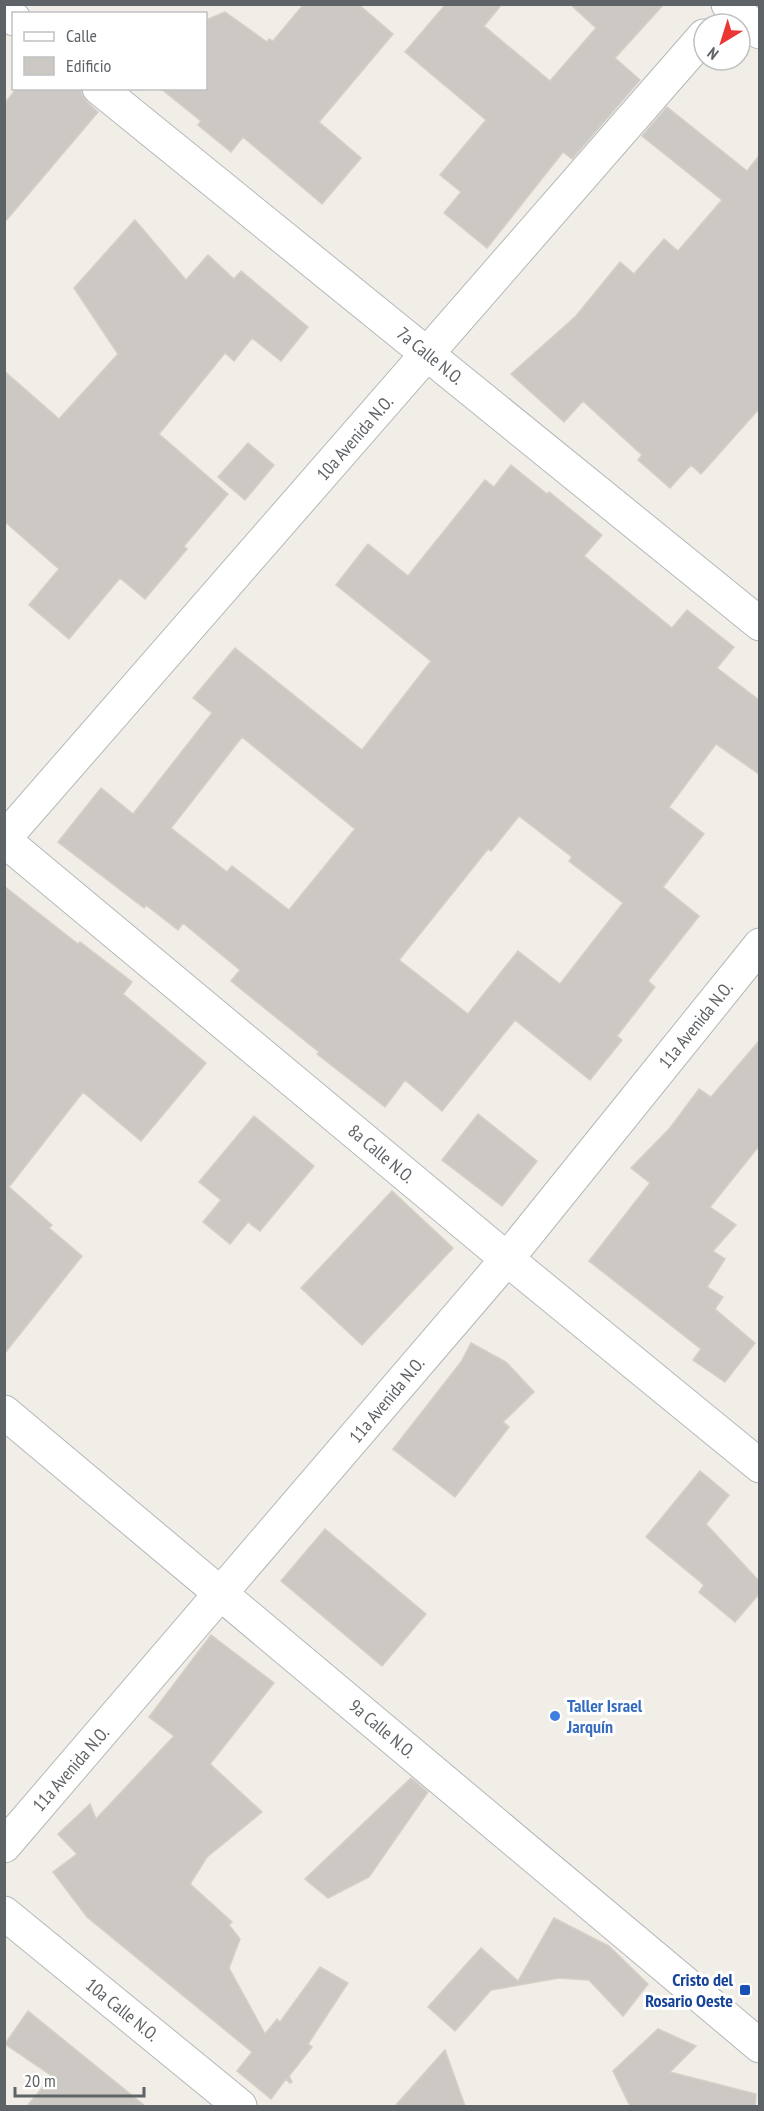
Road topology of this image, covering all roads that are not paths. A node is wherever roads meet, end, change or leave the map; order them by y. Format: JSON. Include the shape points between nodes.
{"nodes":[{"id":1,"x":726,"y":10,"type":"edge"},
{"id":2,"x":759,"y":32,"type":"edge"},
{"id":3,"x":692,"y":50,"type":"edge"},
{"id":4,"x":101,"y":90,"type":"edge"},
{"id":5,"x":428,"y":355,"type":"junction"},
{"id":6,"x":759,"y":624,"type":"edge"},
{"id":7,"x":4,"y":840,"type":"edge"},
{"id":8,"x":759,"y":945,"type":"edge"},
{"id":9,"x":507,"y":1259,"type":"junction"},
{"id":10,"x":4,"y":1412,"type":"edge"},
{"id":11,"x":759,"y":1466,"type":"edge"},
{"id":12,"x":221,"y":1594,"type":"junction"},
{"id":13,"x":4,"y":1846,"type":"edge"},
{"id":14,"x":4,"y":1913,"type":"edge"},
{"id":15,"x":759,"y":2046,"type":"edge"},
{"id":16,"x":240,"y":2106,"type":"edge"}],
"edges":[{"from":1,"to":2,"type":"street"},
{"from":3,"to":5,"type":"street","name":"10a Avenida N.O."},
{"from":4,"to":5,"type":"street","name":"7a Calle N.O."},
{"from":5,"to":6,"type":"street","name":"7a Calle N.O."},
{"from":5,"to":7,"type":"street","name":"10a Avenida N.O."},
{"from":7,"to":9,"type":"street","name":"8a Calle N.O."},
{"from":8,"to":9,"type":"street","name":"11a Avenida N.O."},
{"from":9,"to":11,"type":"street","name":"8a Calle N.O."},
{"from":9,"to":12,"type":"street","name":"11a Avenida N.O."},
{"from":10,"to":12,"type":"street","name":"9a Calle N.O."},
{"from":12,"to":13,"type":"street","name":"11a Avenida N.O."},
{"from":12,"to":15,"type":"street","name":"9a Calle N.O."},
{"from":14,"to":16,"type":"street","name":"10a Calle N.O."}]}
